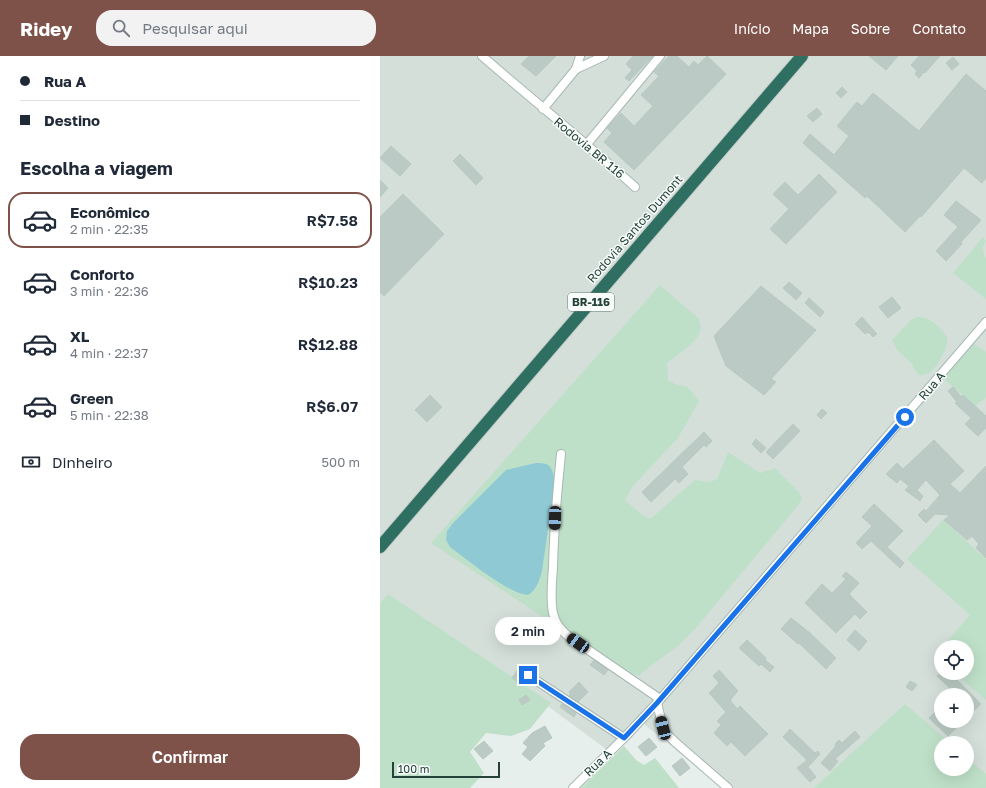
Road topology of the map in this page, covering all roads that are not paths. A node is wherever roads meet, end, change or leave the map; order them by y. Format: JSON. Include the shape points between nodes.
{"nodes":[{"id":1,"x":482,"y":56,"type":"edge"},
{"id":2,"x":580,"y":56,"type":"edge"},
{"id":3,"x":604,"y":56,"type":"edge"},
{"id":4,"x":660,"y":56,"type":"edge"},
{"id":5,"x":802,"y":56,"type":"edge"},
{"id":6,"x":576,"y":69,"type":"junction"},
{"id":7,"x":543,"y":109,"type":"junction"},
{"id":8,"x":587,"y":144,"type":"junction"},
{"id":9,"x":635,"y":187,"type":"dead end"},
{"id":10,"x":986,"y":322,"type":"edge"},
{"id":11,"x":561,"y":454,"type":"dead end"},
{"id":12,"x":380,"y":547,"type":"edge"},
{"id":13,"x":528,"y":675,"type":"dead end"},
{"id":14,"x":658,"y":701,"type":"junction"},
{"id":15,"x":624,"y":738,"type":"junction"},
{"id":16,"x":573,"y":788,"type":"edge"},
{"id":17,"x":728,"y":788,"type":"edge"}],
"edges":[{"from":1,"to":7,"type":"street","name":"Rodovia BR 116"},
{"from":2,"to":6,"type":"street","name":"Rodovia BR 116"},
{"from":3,"to":6,"type":"street","name":"Rodovia BR 116"},
{"from":4,"to":8,"type":"street"},
{"from":5,"to":12,"type":"highway","name":"Rodovia Santos Dumont","number":"BR-116"},
{"from":6,"to":7,"type":"street","name":"Rodovia BR 116"},
{"from":7,"to":8,"type":"street","name":"Rodovia BR 116"},
{"from":8,"to":9,"type":"street","name":"Rodovia BR 116"},
{"from":10,"to":14,"type":"street","name":"Rua A"},
{"from":11,"to":14,"type":"street","via":[[552,593],[556,621],[568,636]]},
{"from":13,"to":15,"type":"street"},
{"from":14,"to":15,"type":"street","name":"Rua A"},
{"from":14,"to":17,"type":"street","via":[[666,733]]},
{"from":15,"to":16,"type":"street","name":"Rua A"}]}
